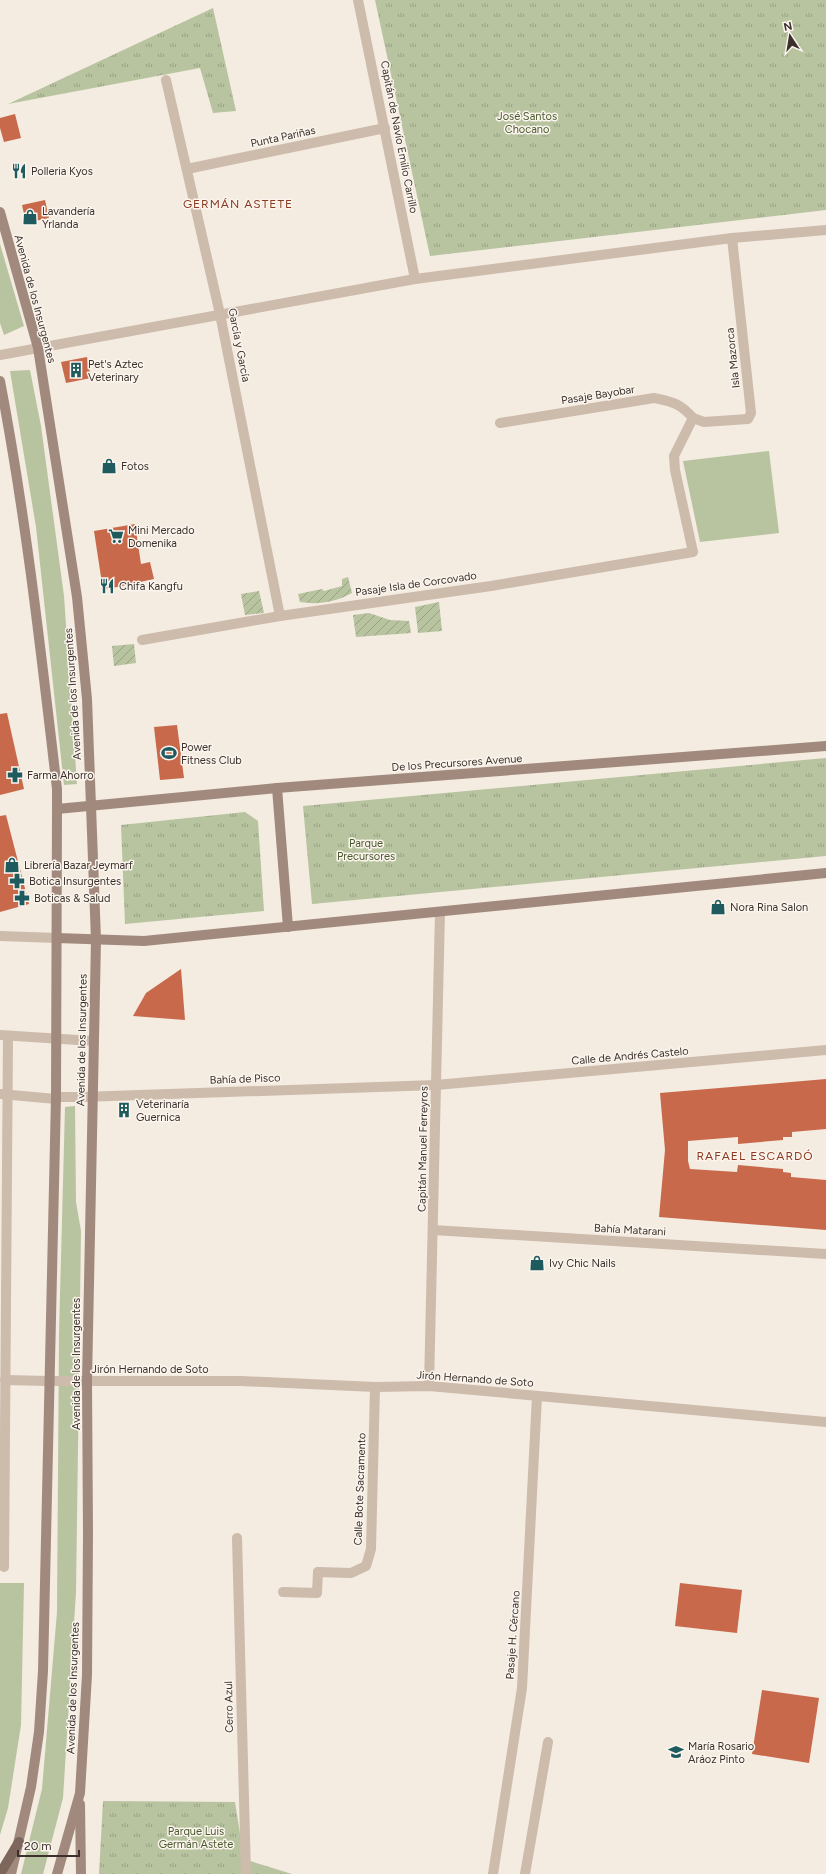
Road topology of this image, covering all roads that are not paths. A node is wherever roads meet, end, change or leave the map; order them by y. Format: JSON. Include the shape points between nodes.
{"nodes":[{"id":1,"x":358,"y":0,"type":"edge"},
{"id":2,"x":166,"y":80,"type":"dead end"},
{"id":3,"x":385,"y":128,"type":"junction"},
{"id":4,"x":187,"y":169,"type":"junction"},
{"id":5,"x":0,"y":212,"type":"edge"},
{"id":6,"x":826,"y":230,"type":"edge"},
{"id":7,"x":732,"y":238,"type":"junction"},
{"id":8,"x":415,"y":279,"type":"junction"},
{"id":9,"x":220,"y":314,"type":"junction"},
{"id":10,"x":38,"y":348,"type":"junction"},
{"id":11,"x":0,"y":355,"type":"edge"},
{"id":12,"x":0,"y":381,"type":"edge"},
{"id":13,"x":693,"y":418,"type":"junction"},
{"id":14,"x":4,"y":422,"type":"edge"},
{"id":15,"x":500,"y":422,"type":"dead end"},
{"id":16,"x":280,"y":616,"type":"junction"},
{"id":17,"x":142,"y":640,"type":"dead end"},
{"id":18,"x":826,"y":746,"type":"edge"},
{"id":19,"x":277,"y":788,"type":"junction"},
{"id":20,"x":90,"y":806,"type":"junction"},
{"id":21,"x":57,"y":809,"type":"junction"},
{"id":22,"x":826,"y":873,"type":"edge"},
{"id":23,"x":440,"y":912,"type":"junction"},
{"id":24,"x":288,"y":927,"type":"junction"},
{"id":25,"x":0,"y":936,"type":"edge"},
{"id":26,"x":57,"y":938,"type":"junction"},
{"id":27,"x":96,"y":940,"type":"junction"},
{"id":28,"x":4,"y":1035,"type":"edge"},
{"id":29,"x":55,"y":1040,"type":"junction"},
{"id":30,"x":93,"y":1041,"type":"junction"},
{"id":31,"x":826,"y":1050,"type":"edge"},
{"id":32,"x":436,"y":1085,"type":"junction"},
{"id":33,"x":4,"y":1094,"type":"edge"},
{"id":34,"x":93,"y":1097,"type":"junction"},
{"id":35,"x":56,"y":1098,"type":"junction"},
{"id":36,"x":433,"y":1230,"type":"junction"},
{"id":37,"x":826,"y":1254,"type":"edge"},
{"id":38,"x":6,"y":1380,"type":"junction"},
{"id":39,"x":48,"y":1381,"type":"junction"},
{"id":40,"x":87,"y":1381,"type":"junction"},
{"id":41,"x":429,"y":1386,"type":"junction"},
{"id":42,"x":375,"y":1387,"type":"junction"},
{"id":43,"x":537,"y":1396,"type":"junction"},
{"id":44,"x":826,"y":1422,"type":"edge"},
{"id":45,"x":237,"y":1538,"type":"dead end"},
{"id":46,"x":4,"y":1567,"type":"dead end"},
{"id":47,"x":283,"y":1592,"type":"dead end"},
{"id":48,"x":548,"y":1742,"type":"dead end"},
{"id":49,"x":80,"y":1793,"type":"junction"},
{"id":50,"x":19,"y":1842,"type":"junction"},
{"id":51,"x":0,"y":1874,"type":"edge"},
{"id":52,"x":11,"y":1874,"type":"edge"},
{"id":53,"x":57,"y":1874,"type":"edge"},
{"id":54,"x":81,"y":1874,"type":"edge"},
{"id":55,"x":246,"y":1874,"type":"edge"},
{"id":56,"x":493,"y":1874,"type":"edge"},
{"id":57,"x":525,"y":1874,"type":"edge"}],
"edges":[{"from":1,"to":3,"type":"street","name":"Capitán de Navío Emilio Carrillo"},
{"from":2,"to":4,"type":"street","name":"García y García"},
{"from":3,"to":4,"type":"street","name":"Punta Pariñas"},
{"from":3,"to":8,"type":"street","name":"Capitán de Navío Emilio Carrillo"},
{"from":4,"to":9,"type":"street","name":"García y García"},
{"from":5,"to":10,"type":"main road","name":"Avenida de los Insurgentes"},
{"from":6,"to":7,"type":"street"},
{"from":7,"to":8,"type":"street"},
{"from":7,"to":13,"type":"street","name":"Isla Mazorca","via":[[751,413],[748,419],[704,422]]},
{"from":8,"to":9,"type":"street"},
{"from":9,"to":10,"type":"street"},
{"from":9,"to":16,"type":"street","name":"García y García"},
{"from":10,"to":11,"type":"street"},
{"from":10,"to":20,"type":"main road","name":"Avenida de los Insurgentes","via":[[77,597],[87,699]]},
{"from":12,"to":14,"type":"main road"},
{"from":13,"to":15,"type":"street","name":"Pasaje Bayobar","via":[[675,402],[654,398]]},
{"from":13,"to":16,"type":"street","name":"Pasaje Isla de Corcovado","via":[[674,456],[693,552],[491,586]]},
{"from":14,"to":21,"type":"main road","via":[[34,601],[57,790]]},
{"from":16,"to":17,"type":"street","name":"Pasaje Isla de Corcovado"},
{"from":18,"to":19,"type":"main road","name":"De los Precursores Avenue"},
{"from":19,"to":20,"type":"main road","name":"De los Precursores Avenue"},
{"from":19,"to":24,"type":"main road"},
{"from":20,"to":21,"type":"main road","name":"De los Precursores Avenue"},
{"from":20,"to":27,"type":"main road","name":"Avenida de los Insurgentes"},
{"from":21,"to":26,"type":"main road"},
{"from":22,"to":23,"type":"main road"},
{"from":23,"to":24,"type":"main road"},
{"from":23,"to":32,"type":"street","name":"Capitán Manuel Ferreyros"},
{"from":24,"to":27,"type":"main road","via":[[144,941]]},
{"from":25,"to":26,"type":"street"},
{"from":26,"to":27,"type":"main road"},
{"from":26,"to":29,"type":"main road"},
{"from":27,"to":30,"type":"main road","name":"Avenida de los Insurgentes"},
{"from":28,"to":29,"type":"street"},
{"from":28,"to":33,"type":"street"},
{"from":29,"to":30,"type":"street"},
{"from":29,"to":35,"type":"main road"},
{"from":30,"to":34,"type":"main road","name":"Avenida de los Insurgentes"},
{"from":31,"to":32,"type":"street","name":"Calle de Andrés Castelo"},
{"from":32,"to":34,"type":"street","name":"Bahía de Pisco"},
{"from":32,"to":36,"type":"street","name":"Capitán Manuel Ferreyros"},
{"from":33,"to":35,"type":"street","name":"Bahía de Pisco"},
{"from":33,"to":38,"type":"street"},
{"from":34,"to":35,"type":"street","name":"Bahía de Pisco"},
{"from":34,"to":40,"type":"main road","name":"Avenida de los Insurgentes"},
{"from":35,"to":39,"type":"main road"},
{"from":36,"to":37,"type":"street","name":"Bahía Matarani"},
{"from":36,"to":41,"type":"street","name":"Capitán Manuel Ferreyros"},
{"from":38,"to":39,"type":"street","name":"Jirón Hernando de Soto"},
{"from":38,"to":46,"type":"street"},
{"from":39,"to":40,"type":"street","name":"Jirón Hernando de Soto"},
{"from":39,"to":50,"type":"main road","via":[[43,1671],[36,1756]]},
{"from":40,"to":42,"type":"street","name":"Jirón Hernando de Soto","via":[[241,1381]]},
{"from":40,"to":49,"type":"main road","name":"Avenida de los Insurgentes","via":[[87,1675]]},
{"from":41,"to":42,"type":"street","name":"Jirón Hernando de Soto"},
{"from":41,"to":43,"type":"street","name":"Jirón Hernando de Soto"},
{"from":42,"to":47,"type":"street","name":"Calle Bote Sacramento","via":[[371,1549],[366,1566],[351,1573],[318,1572],[317,1592]]},
{"from":43,"to":44,"type":"street","name":"Jirón Hernando de Soto"},
{"from":43,"to":56,"type":"street","name":"Pasaje H. Cércano","via":[[522,1688]]},
{"from":45,"to":55,"type":"street","name":"Cerro Azul"},
{"from":48,"to":57,"type":"street"},
{"from":49,"to":53,"type":"main road","name":"Avenida de los Insurgentes"},
{"from":49,"to":54,"type":"main road"},
{"from":50,"to":51,"type":"main road"},
{"from":50,"to":52,"type":"main road"}]}
